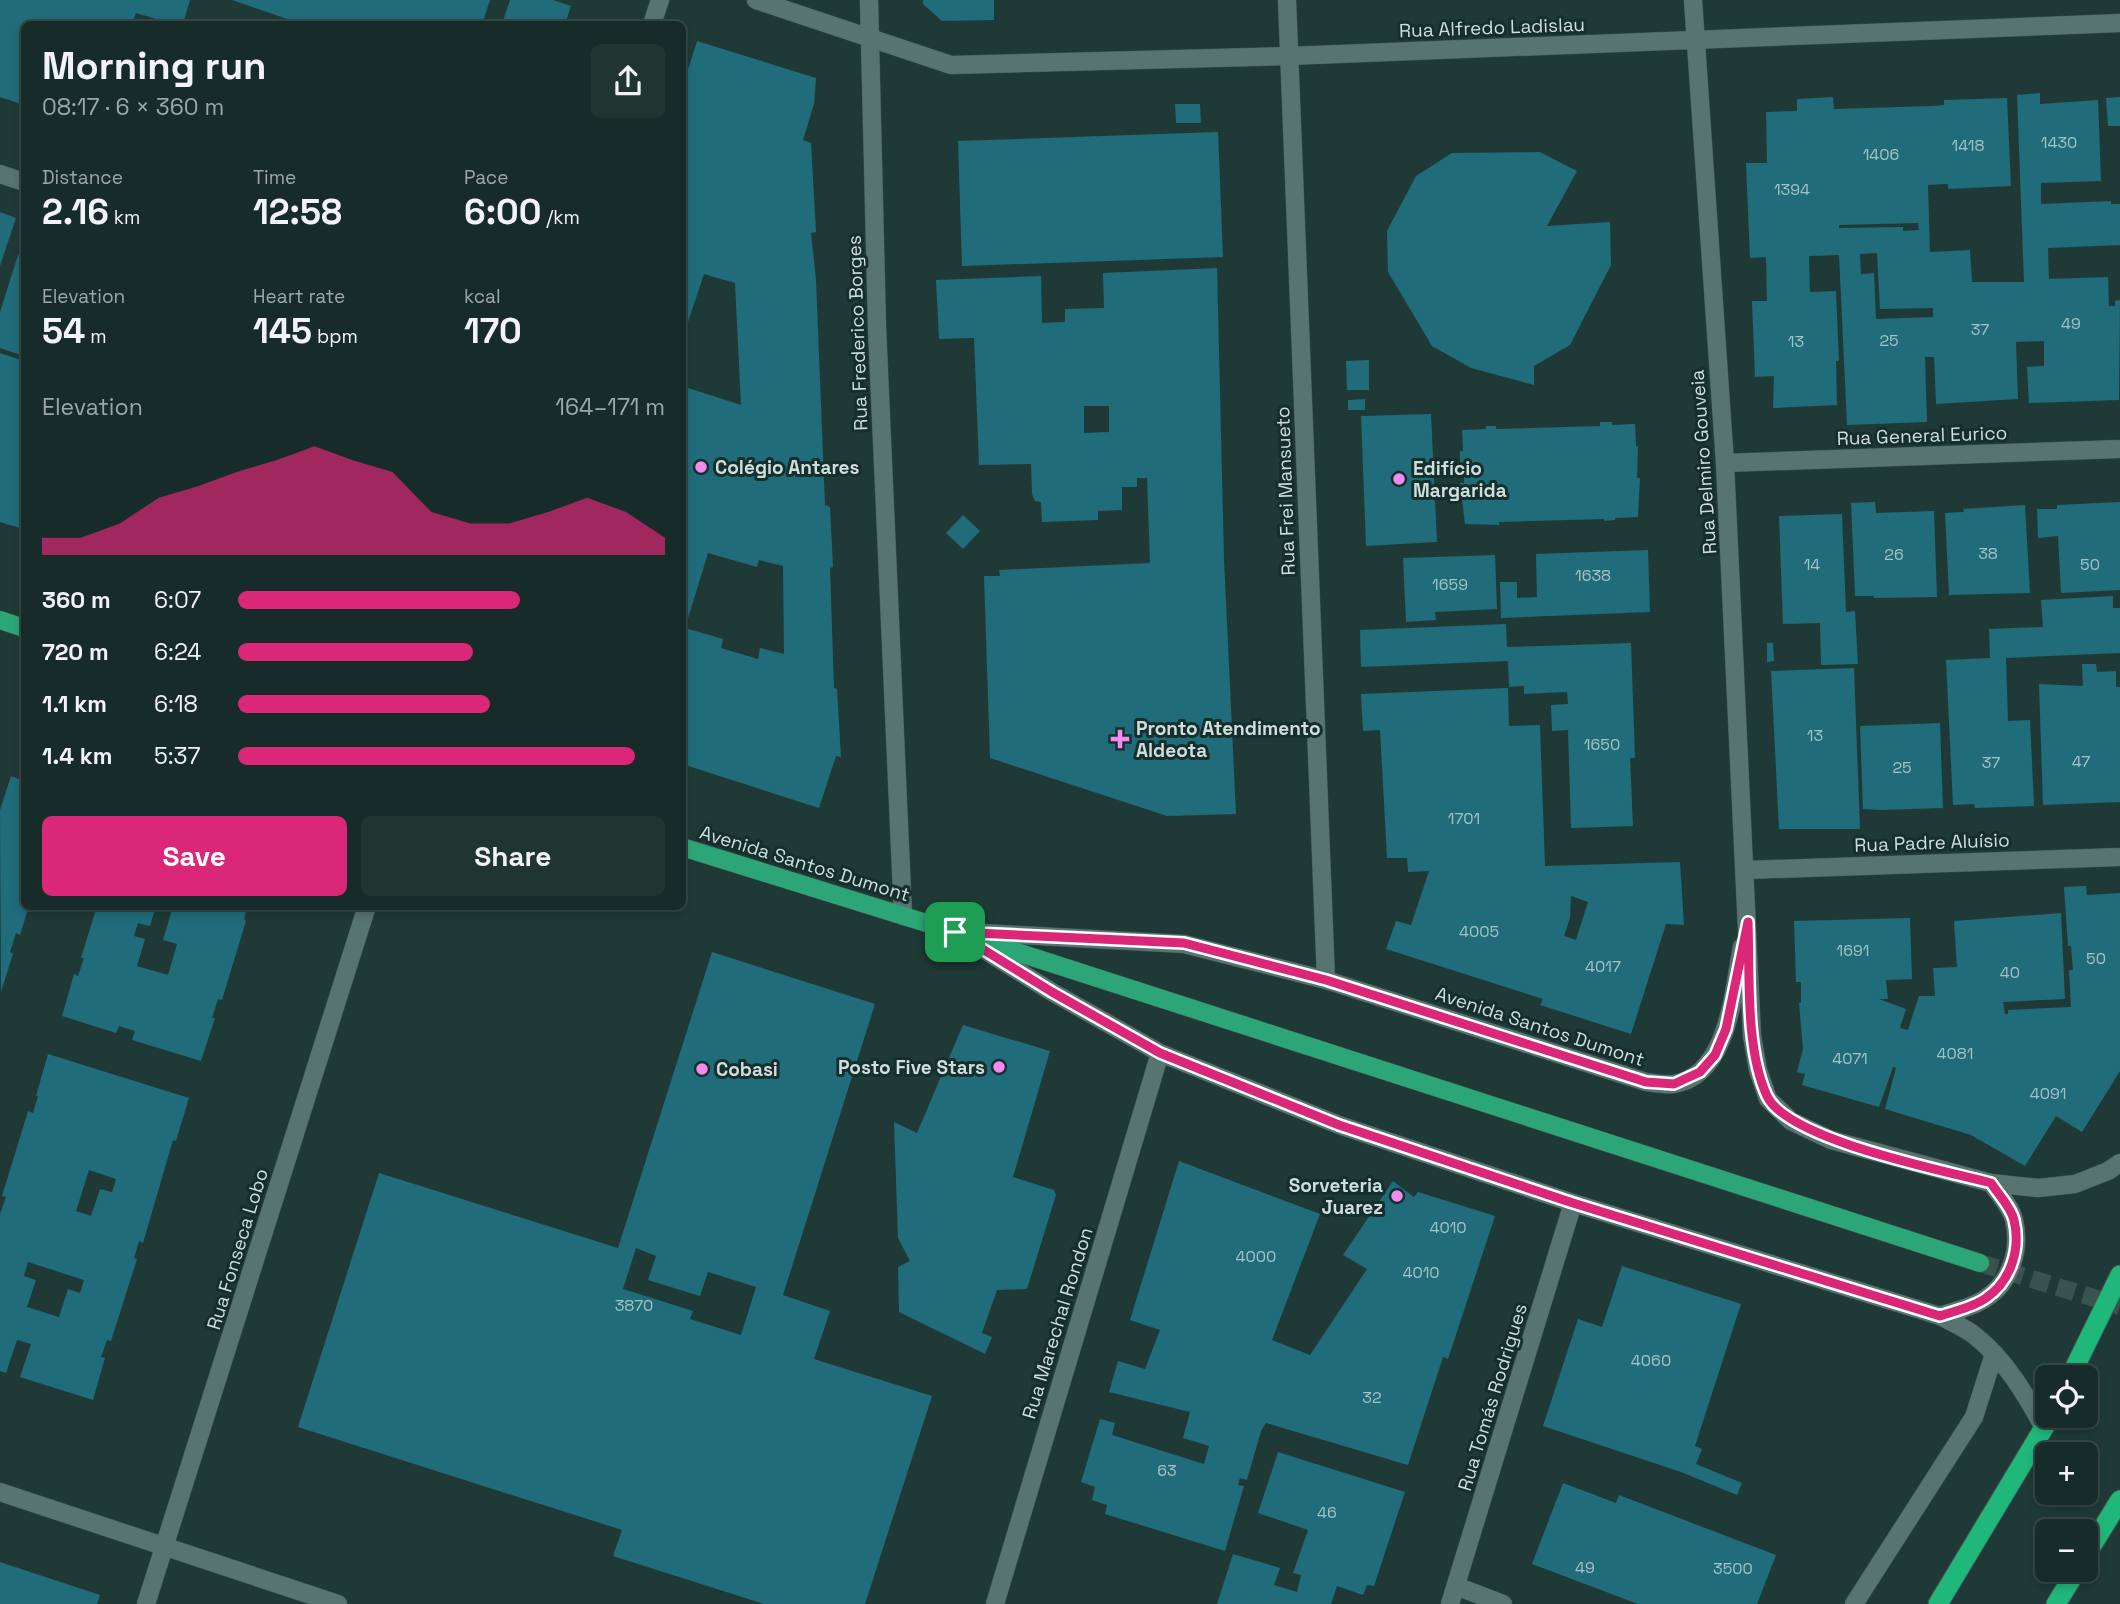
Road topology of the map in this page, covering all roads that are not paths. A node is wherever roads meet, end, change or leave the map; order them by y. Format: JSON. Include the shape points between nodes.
{"nodes":[{"id":1,"x":660,"y":0,"type":"edge"},
{"id":2,"x":756,"y":0,"type":"edge"},
{"id":3,"x":869,"y":0,"type":"edge"},
{"id":4,"x":1287,"y":0,"type":"edge"},
{"id":5,"x":1693,"y":0,"type":"edge"},
{"id":6,"x":653,"y":21,"type":"edge"},
{"id":7,"x":2120,"y":23,"type":"edge"},
{"id":8,"x":870,"y":38,"type":"junction"},
{"id":9,"x":1695,"y":40,"type":"junction"},
{"id":10,"x":1289,"y":55,"type":"junction"},
{"id":11,"x":0,"y":174,"type":"edge"},
{"id":12,"x":21,"y":181,"type":"edge"},
{"id":13,"x":2120,"y":449,"type":"edge"},
{"id":14,"x":1725,"y":463,"type":"junction"},
{"id":15,"x":0,"y":620,"type":"edge"},
{"id":16,"x":21,"y":627,"type":"edge"},
{"id":17,"x":686,"y":848,"type":"edge"},
{"id":18,"x":2120,"y":857,"type":"edge"},
{"id":19,"x":1746,"y":870,"type":"junction"},
{"id":20,"x":366,"y":910,"type":"edge"},
{"id":21,"x":903,"y":916,"type":"junction"},
{"id":22,"x":1748,"y":922,"type":"junction"},
{"id":23,"x":955,"y":932,"type":"junction"},
{"id":24,"x":1326,"y":980,"type":"junction"},
{"id":25,"x":1160,"y":1053,"type":"junction"},
{"id":26,"x":2120,"y":1163,"type":"edge"},
{"id":27,"x":1991,"y":1183,"type":"junction"},
{"id":28,"x":1573,"y":1203,"type":"junction"},
{"id":29,"x":1980,"y":1263,"type":"tunnel mouth"},
{"id":30,"x":2120,"y":1275,"type":"edge"},
{"id":31,"x":1940,"y":1316,"type":"junction"},
{"id":32,"x":1994,"y":1354,"type":"junction"},
{"id":33,"x":2076,"y":1365,"type":"edge"},
{"id":34,"x":2035,"y":1406,"type":"edge"},
{"id":35,"x":2044,"y":1428,"type":"edge"},
{"id":36,"x":0,"y":1492,"type":"edge"},
{"id":37,"x":2120,"y":1500,"type":"edge"},
{"id":38,"x":2098,"y":1536,"type":"edge"},
{"id":39,"x":165,"y":1548,"type":"junction"},
{"id":40,"x":2070,"y":1582,"type":"edge"},
{"id":41,"x":1456,"y":1586,"type":"junction"},
{"id":42,"x":146,"y":1604,"type":"edge"},
{"id":43,"x":338,"y":1604,"type":"edge"},
{"id":44,"x":995,"y":1604,"type":"edge"},
{"id":45,"x":1450,"y":1604,"type":"edge"},
{"id":46,"x":1503,"y":1604,"type":"edge"},
{"id":47,"x":1854,"y":1604,"type":"edge"},
{"id":48,"x":1938,"y":1604,"type":"edge"},
{"id":49,"x":2056,"y":1604,"type":"edge"}],
"edges":[{"from":1,"to":6,"type":"street"},
{"from":2,"to":8,"type":"street","name":"Rua Alfredo Ladislau"},
{"from":3,"to":8,"type":"street","name":"Rua Frederico Borges"},
{"from":4,"to":10,"type":"street","name":"Rua Frei Mansueto"},
{"from":5,"to":9,"type":"street","name":"Rua Delmiro Gouveia"},
{"from":7,"to":9,"type":"street","name":"Rua Alfredo Ladislau"},
{"from":8,"to":10,"type":"street","name":"Rua Alfredo Ladislau","via":[[951,65]]},
{"from":8,"to":21,"type":"street","name":"Rua Frederico Borges","via":[[877,327]]},
{"from":9,"to":10,"type":"street","name":"Rua Alfredo Ladislau"},
{"from":9,"to":14,"type":"street","name":"Rua Delmiro Gouveia"},
{"from":10,"to":24,"type":"street","name":"Rua Frei Mansueto"},
{"from":11,"to":12,"type":"street"},
{"from":13,"to":14,"type":"street","name":"Rua General Eurico"},
{"from":14,"to":19,"type":"street","name":"Rua Delmiro Gouveia"},
{"from":15,"to":16,"type":"main road"},
{"from":17,"to":21,"type":"main road","name":"Avenida Santos Dumont"},
{"from":18,"to":19,"type":"street","name":"Rua Padre Aluísio"},
{"from":19,"to":22,"type":"street","name":"Rua Delmiro Gouveia"},
{"from":20,"to":39,"type":"street","name":"Rua Fonseca Lobo"},
{"from":21,"to":23,"type":"main road","name":"Avenida Santos Dumont"},
{"from":22,"to":24,"type":"street","name":"Avenida Santos Dumont","via":[[1726,1029],[1715,1055],[1700,1072],[1674,1084],[1646,1082]]},
{"from":22,"to":27,"type":"street","via":[[1752,1036],[1768,1099],[1791,1121],[1831,1140]]},
{"from":23,"to":24,"type":"street","name":"Avenida Santos Dumont","via":[[1184,943]]},
{"from":23,"to":25,"type":"street","name":"Avenida Santos Dumont"},
{"from":23,"to":29,"type":"main road","name":"Avenida Santos Dumont"},
{"from":25,"to":28,"type":"street","name":"Avenida Santos Dumont","via":[[1339,1125]]},
{"from":25,"to":44,"type":"street","name":"Rua Marechal Rondon"},
{"from":26,"to":27,"type":"street","via":[[2075,1184],[2038,1188]]},
{"from":27,"to":31,"type":"street","via":[[2014,1220],[2013,1266],[1986,1299]]},
{"from":28,"to":31,"type":"street","name":"Avenida Santos Dumont"},
{"from":28,"to":41,"type":"street","name":"Rua Tomás Rodrigues"},
{"from":30,"to":33,"type":"highway"},
{"from":31,"to":32,"type":"street","name":"Avenida Santos Dumont","via":[[1973,1334]]},
{"from":32,"to":34,"type":"street","name":"Avenida Santos Dumont"},
{"from":32,"to":47,"type":"street","via":[[1974,1417]]},
{"from":35,"to":48,"type":"highway"},
{"from":36,"to":39,"type":"street"},
{"from":37,"to":38,"type":"highway"},
{"from":39,"to":42,"type":"street","name":"Rua Fonseca Lobo"},
{"from":39,"to":43,"type":"street"},
{"from":40,"to":49,"type":"highway"},
{"from":41,"to":45,"type":"street","name":"Rua Tomás Rodrigues"},
{"from":41,"to":46,"type":"street"}]}
